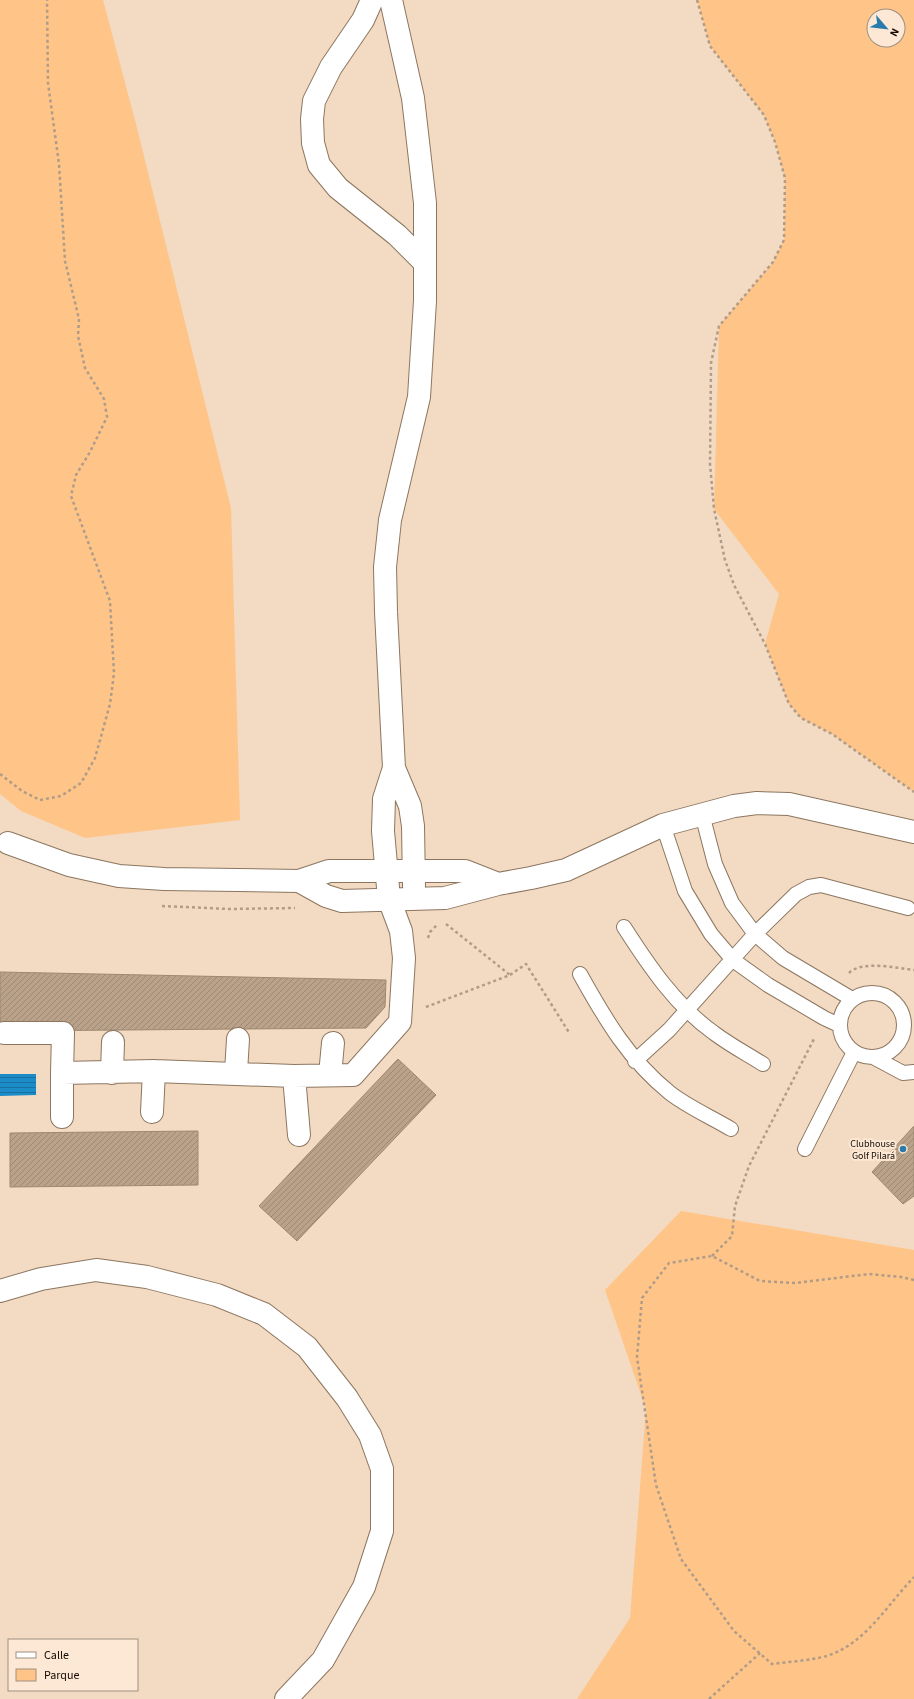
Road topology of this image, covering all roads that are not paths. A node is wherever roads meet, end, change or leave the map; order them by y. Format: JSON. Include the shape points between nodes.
{"nodes":[{"id":1,"x":372,"y":0,"type":"edge"},
{"id":2,"x":391,"y":0,"type":"edge"},
{"id":3,"x":425,"y":263,"type":"junction"},
{"id":4,"x":394,"y":768,"type":"junction"},
{"id":5,"x":702,"y":814,"type":"junction"},
{"id":6,"x":663,"y":825,"type":"junction"},
{"id":7,"x":914,"y":832,"type":"edge"},
{"id":8,"x":3,"y":839,"type":"edge"},
{"id":9,"x":387,"y":871,"type":"junction"},
{"id":10,"x":414,"y":871,"type":"junction"},
{"id":11,"x":299,"y":881,"type":"junction"},
{"id":12,"x":498,"y":884,"type":"junction"},
{"id":13,"x":389,"y":899,"type":"junction"},
{"id":14,"x":414,"y":900,"type":"junction"},
{"id":15,"x":908,"y":908,"type":"dead end"},
{"id":16,"x":624,"y":927,"type":"dead end"},
{"id":17,"x":755,"y":934,"type":"junction"},
{"id":18,"x":402,"y":938,"type":"junction"},
{"id":19,"x":733,"y":960,"type":"junction"},
{"id":20,"x":580,"y":974,"type":"dead end"},
{"id":21,"x":852,"y":999,"type":"junction"},
{"id":22,"x":900,"y":1008,"type":"junction"},
{"id":23,"x":687,"y":1010,"type":"junction"},
{"id":24,"x":914,"y":1015,"type":"edge"},
{"id":25,"x":839,"y":1025,"type":"junction"},
{"id":26,"x":4,"y":1033,"type":"dead end"},
{"id":27,"x":238,"y":1039,"type":"dead end"},
{"id":28,"x":113,"y":1042,"type":"dead end"},
{"id":29,"x":332,"y":1043,"type":"dead end"},
{"id":30,"x":854,"y":1052,"type":"junction"},
{"id":31,"x":875,"y":1058,"type":"junction"},
{"id":32,"x":635,"y":1061,"type":"junction"},
{"id":33,"x":763,"y":1064,"type":"dead end"},
{"id":34,"x":154,"y":1071,"type":"junction"},
{"id":35,"x":236,"y":1072,"type":"junction"},
{"id":36,"x":914,"y":1072,"type":"edge"},
{"id":37,"x":112,"y":1073,"type":"junction"},
{"id":38,"x":62,"y":1074,"type":"junction"},
{"id":39,"x":294,"y":1076,"type":"junction"},
{"id":40,"x":330,"y":1076,"type":"junction"},
{"id":41,"x":152,"y":1112,"type":"dead end"},
{"id":42,"x":62,"y":1117,"type":"dead end"},
{"id":43,"x":730,"y":1129,"type":"dead end"},
{"id":44,"x":299,"y":1135,"type":"dead end"},
{"id":45,"x":805,"y":1149,"type":"dead end"},
{"id":46,"x":3,"y":1287,"type":"edge"},
{"id":47,"x":286,"y":1699,"type":"edge"}],
"edges":[{"from":1,"to":3,"type":"street","via":[[363,20],[331,67],[314,101],[313,144],[318,165],[338,188],[398,235]]},
{"from":2,"to":3,"type":"street","via":[[413,98],[425,203]]},
{"from":3,"to":4,"type":"street","via":[[420,396],[390,520],[385,567]]},
{"from":4,"to":9,"type":"street","via":[[384,799],[383,831]]},
{"from":4,"to":10,"type":"street","via":[[410,806]]},
{"from":5,"to":6,"type":"street"},
{"from":5,"to":7,"type":"street","via":[[757,803],[789,804]]},
{"from":5,"to":17,"type":"lane","via":[[714,864],[732,903]]},
{"from":6,"to":12,"type":"street","via":[[566,870]]},
{"from":6,"to":19,"type":"lane","via":[[685,891],[711,934]]},
{"from":8,"to":11,"type":"street","via":[[69,865],[119,876]]},
{"from":9,"to":10,"type":"street"},
{"from":9,"to":11,"type":"street","via":[[329,871]]},
{"from":9,"to":13,"type":"street"},
{"from":10,"to":12,"type":"street","via":[[465,871]]},
{"from":10,"to":14,"type":"street"},
{"from":11,"to":13,"type":"street","via":[[326,896],[342,901]]},
{"from":12,"to":14,"type":"street","via":[[445,898]]},
{"from":13,"to":14,"type":"street"},
{"from":13,"to":18,"type":"street"},
{"from":14,"to":18,"type":"street"},
{"from":15,"to":17,"type":"lane","via":[[821,885],[796,894]]},
{"from":16,"to":23,"type":"lane","via":[[651,969]]},
{"from":17,"to":19,"type":"lane"},
{"from":17,"to":21,"type":"lane","via":[[783,958]]},
{"from":18,"to":40,"type":"street","via":[[404,958],[400,1022],[353,1075]]},
{"from":19,"to":23,"type":"lane"},
{"from":19,"to":25,"type":"lane","via":[[768,985]]},
{"from":20,"to":32,"type":"lane","via":[[602,1014]]},
{"from":21,"to":22,"type":"lane","via":[[872,992],[893,1000]]},
{"from":21,"to":25,"type":"lane","via":[[840,1015]]},
{"from":22,"to":24,"type":"lane"},
{"from":22,"to":31,"type":"lane","via":[[904,1019],[901,1040],[894,1049]]},
{"from":23,"to":32,"type":"lane"},
{"from":23,"to":33,"type":"lane","via":[[713,1033]]},
{"from":25,"to":30,"type":"lane","via":[[845,1045]]},
{"from":26,"to":38,"type":"street","via":[[63,1033]]},
{"from":27,"to":35,"type":"street"},
{"from":28,"to":37,"type":"street"},
{"from":29,"to":40,"type":"street"},
{"from":30,"to":31,"type":"lane","via":[[864,1057]]},
{"from":30,"to":45,"type":"lane"},
{"from":31,"to":36,"type":"lane","via":[[903,1073]]},
{"from":32,"to":43,"type":"lane","via":[[671,1094]]},
{"from":34,"to":35,"type":"street"},
{"from":34,"to":37,"type":"street"},
{"from":34,"to":41,"type":"street"},
{"from":35,"to":39,"type":"street"},
{"from":37,"to":38,"type":"street"},
{"from":38,"to":42,"type":"street"},
{"from":39,"to":40,"type":"street"},
{"from":39,"to":44,"type":"street"},
{"from":46,"to":47,"type":"street","via":[[96,1270],[147,1277],[217,1295],[264,1314],[307,1346],[347,1398],[370,1436],[382,1469],[382,1531],[364,1587],[323,1660]]}]}
